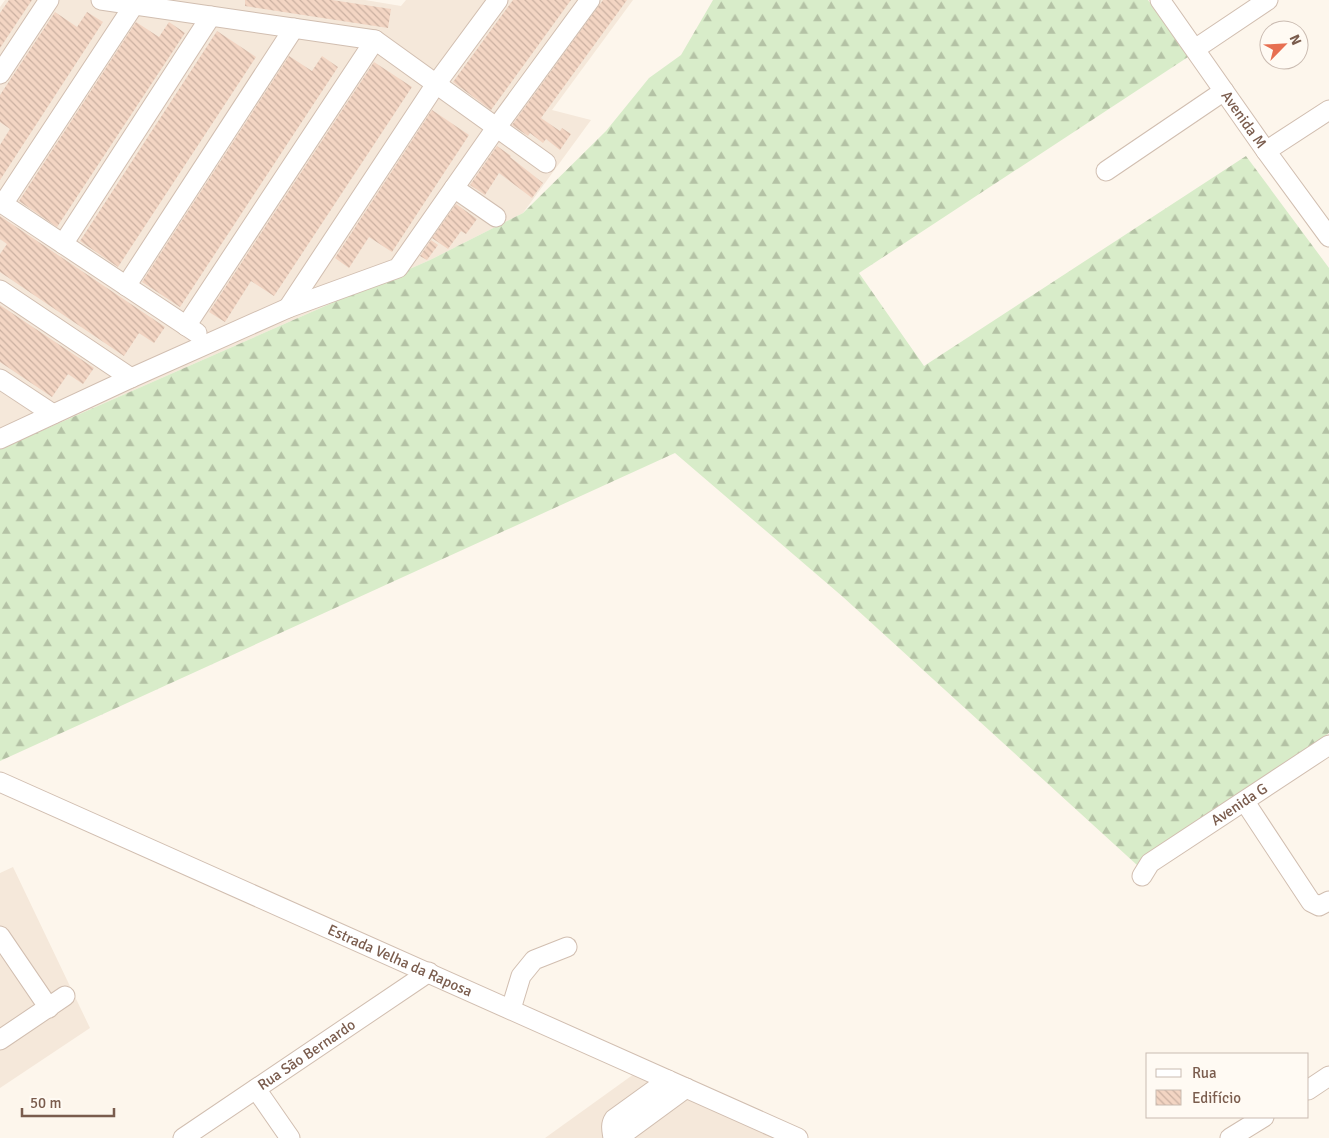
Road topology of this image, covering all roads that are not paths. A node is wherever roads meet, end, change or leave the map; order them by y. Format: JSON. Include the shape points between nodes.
{"nodes":[{"id":1,"x":49,"y":0,"type":"edge"},
{"id":2,"x":101,"y":0,"type":"edge"},
{"id":3,"x":498,"y":0,"type":"edge"},
{"id":4,"x":590,"y":0,"type":"edge"},
{"id":5,"x":1160,"y":0,"type":"edge"},
{"id":6,"x":1268,"y":0,"type":"edge"},
{"id":7,"x":134,"y":5,"type":"junction"},
{"id":8,"x":211,"y":16,"type":"junction"},
{"id":9,"x":294,"y":28,"type":"junction"},
{"id":10,"x":375,"y":40,"type":"junction"},
{"id":11,"x":1195,"y":49,"type":"junction"},
{"id":12,"x":0,"y":74,"type":"edge"},
{"id":13,"x":436,"y":84,"type":"junction"},
{"id":14,"x":1224,"y":91,"type":"junction"},
{"id":15,"x":1329,"y":110,"type":"edge"},
{"id":16,"x":496,"y":128,"type":"junction"},
{"id":17,"x":1266,"y":151,"type":"junction"},
{"id":18,"x":546,"y":163,"type":"dead end"},
{"id":19,"x":1106,"y":171,"type":"dead end"},
{"id":20,"x":454,"y":188,"type":"junction"},
{"id":21,"x":2,"y":203,"type":"edge"},
{"id":22,"x":496,"y":217,"type":"dead end"},
{"id":23,"x":1329,"y":237,"type":"edge"},
{"id":24,"x":63,"y":244,"type":"junction"},
{"id":25,"x":126,"y":286,"type":"junction"},
{"id":26,"x":0,"y":290,"type":"edge"},
{"id":27,"x":288,"y":308,"type":"junction"},
{"id":28,"x":186,"y":326,"type":"junction"},
{"id":29,"x":210,"y":342,"type":"junction"},
{"id":30,"x":130,"y":378,"type":"junction"},
{"id":31,"x":0,"y":379,"type":"edge"},
{"id":32,"x":53,"y":414,"type":"junction"},
{"id":33,"x":0,"y":439,"type":"edge"},
{"id":34,"x":1329,"y":746,"type":"edge"},
{"id":35,"x":0,"y":782,"type":"edge"},
{"id":36,"x":1245,"y":802,"type":"junction"},
{"id":37,"x":1146,"y":870,"type":"dead end"},
{"id":38,"x":1327,"y":903,"type":"edge"},
{"id":39,"x":0,"y":937,"type":"edge"},
{"id":40,"x":566,"y":948,"type":"dead end"},
{"id":41,"x":429,"y":972,"type":"junction"},
{"id":42,"x":65,"y":996,"type":"dead end"},
{"id":43,"x":49,"y":1008,"type":"junction"},
{"id":44,"x":511,"y":1009,"type":"junction"},
{"id":45,"x":0,"y":1040,"type":"edge"},
{"id":46,"x":1329,"y":1076,"type":"edge"},
{"id":47,"x":668,"y":1080,"type":"junction"},
{"id":48,"x":686,"y":1088,"type":"junction"},
{"id":49,"x":256,"y":1089,"type":"junction"},
{"id":50,"x":1309,"y":1089,"type":"edge"},
{"id":51,"x":1262,"y":1118,"type":"edge"},
{"id":52,"x":183,"y":1138,"type":"edge"},
{"id":53,"x":290,"y":1138,"type":"edge"},
{"id":54,"x":613,"y":1138,"type":"edge"},
{"id":55,"x":618,"y":1138,"type":"edge"},
{"id":56,"x":798,"y":1138,"type":"edge"},
{"id":57,"x":1230,"y":1138,"type":"edge"}],
"edges":[{"from":1,"to":12,"type":"street"},
{"from":2,"to":7,"type":"street"},
{"from":3,"to":13,"type":"street"},
{"from":4,"to":16,"type":"street"},
{"from":5,"to":11,"type":"street","name":"Avenida M"},
{"from":6,"to":11,"type":"street"},
{"from":7,"to":8,"type":"street"},
{"from":7,"to":21,"type":"street"},
{"from":8,"to":9,"type":"street"},
{"from":8,"to":24,"type":"street"},
{"from":9,"to":10,"type":"street"},
{"from":9,"to":25,"type":"street"},
{"from":10,"to":13,"type":"street"},
{"from":10,"to":28,"type":"street"},
{"from":11,"to":14,"type":"street","name":"Avenida M"},
{"from":13,"to":16,"type":"street"},
{"from":13,"to":27,"type":"street"},
{"from":14,"to":17,"type":"street","name":"Avenida M"},
{"from":14,"to":19,"type":"street"},
{"from":15,"to":17,"type":"street"},
{"from":16,"to":18,"type":"street"},
{"from":16,"to":20,"type":"street"},
{"from":17,"to":23,"type":"street","name":"Avenida M"},
{"from":20,"to":22,"type":"street"},
{"from":20,"to":27,"type":"street","via":[[398,268]]},
{"from":21,"to":24,"type":"street"},
{"from":24,"to":25,"type":"street"},
{"from":25,"to":28,"type":"street"},
{"from":26,"to":30,"type":"street"},
{"from":27,"to":29,"type":"street"},
{"from":28,"to":29,"type":"street"},
{"from":29,"to":30,"type":"street"},
{"from":30,"to":32,"type":"street"},
{"from":31,"to":32,"type":"street"},
{"from":32,"to":33,"type":"street"},
{"from":34,"to":36,"type":"street","name":"Avenida G"},
{"from":35,"to":41,"type":"street","name":"Estrada Velha da Raposa"},
{"from":36,"to":37,"type":"street","name":"Avenida G"},
{"from":36,"to":38,"type":"street","via":[[1311,902],[1319,906]]},
{"from":39,"to":43,"type":"street"},
{"from":40,"to":44,"type":"street","via":[[534,960],[522,976]]},
{"from":41,"to":44,"type":"street","name":"Estrada Velha da Raposa"},
{"from":41,"to":49,"type":"street","name":"Rua São Bernardo"},
{"from":42,"to":43,"type":"street"},
{"from":43,"to":45,"type":"street"},
{"from":44,"to":47,"type":"street","name":"Estrada Velha da Raposa"},
{"from":46,"to":50,"type":"street"},
{"from":47,"to":48,"type":"street","name":"Estrada Velha da Raposa"},
{"from":47,"to":54,"type":"street","via":[[614,1119]]},
{"from":48,"to":55,"type":"street"},
{"from":48,"to":56,"type":"street","name":"Estrada Velha da Raposa"},
{"from":49,"to":52,"type":"street","name":"Rua São Bernardo"},
{"from":49,"to":53,"type":"street"},
{"from":51,"to":57,"type":"street"}]}
